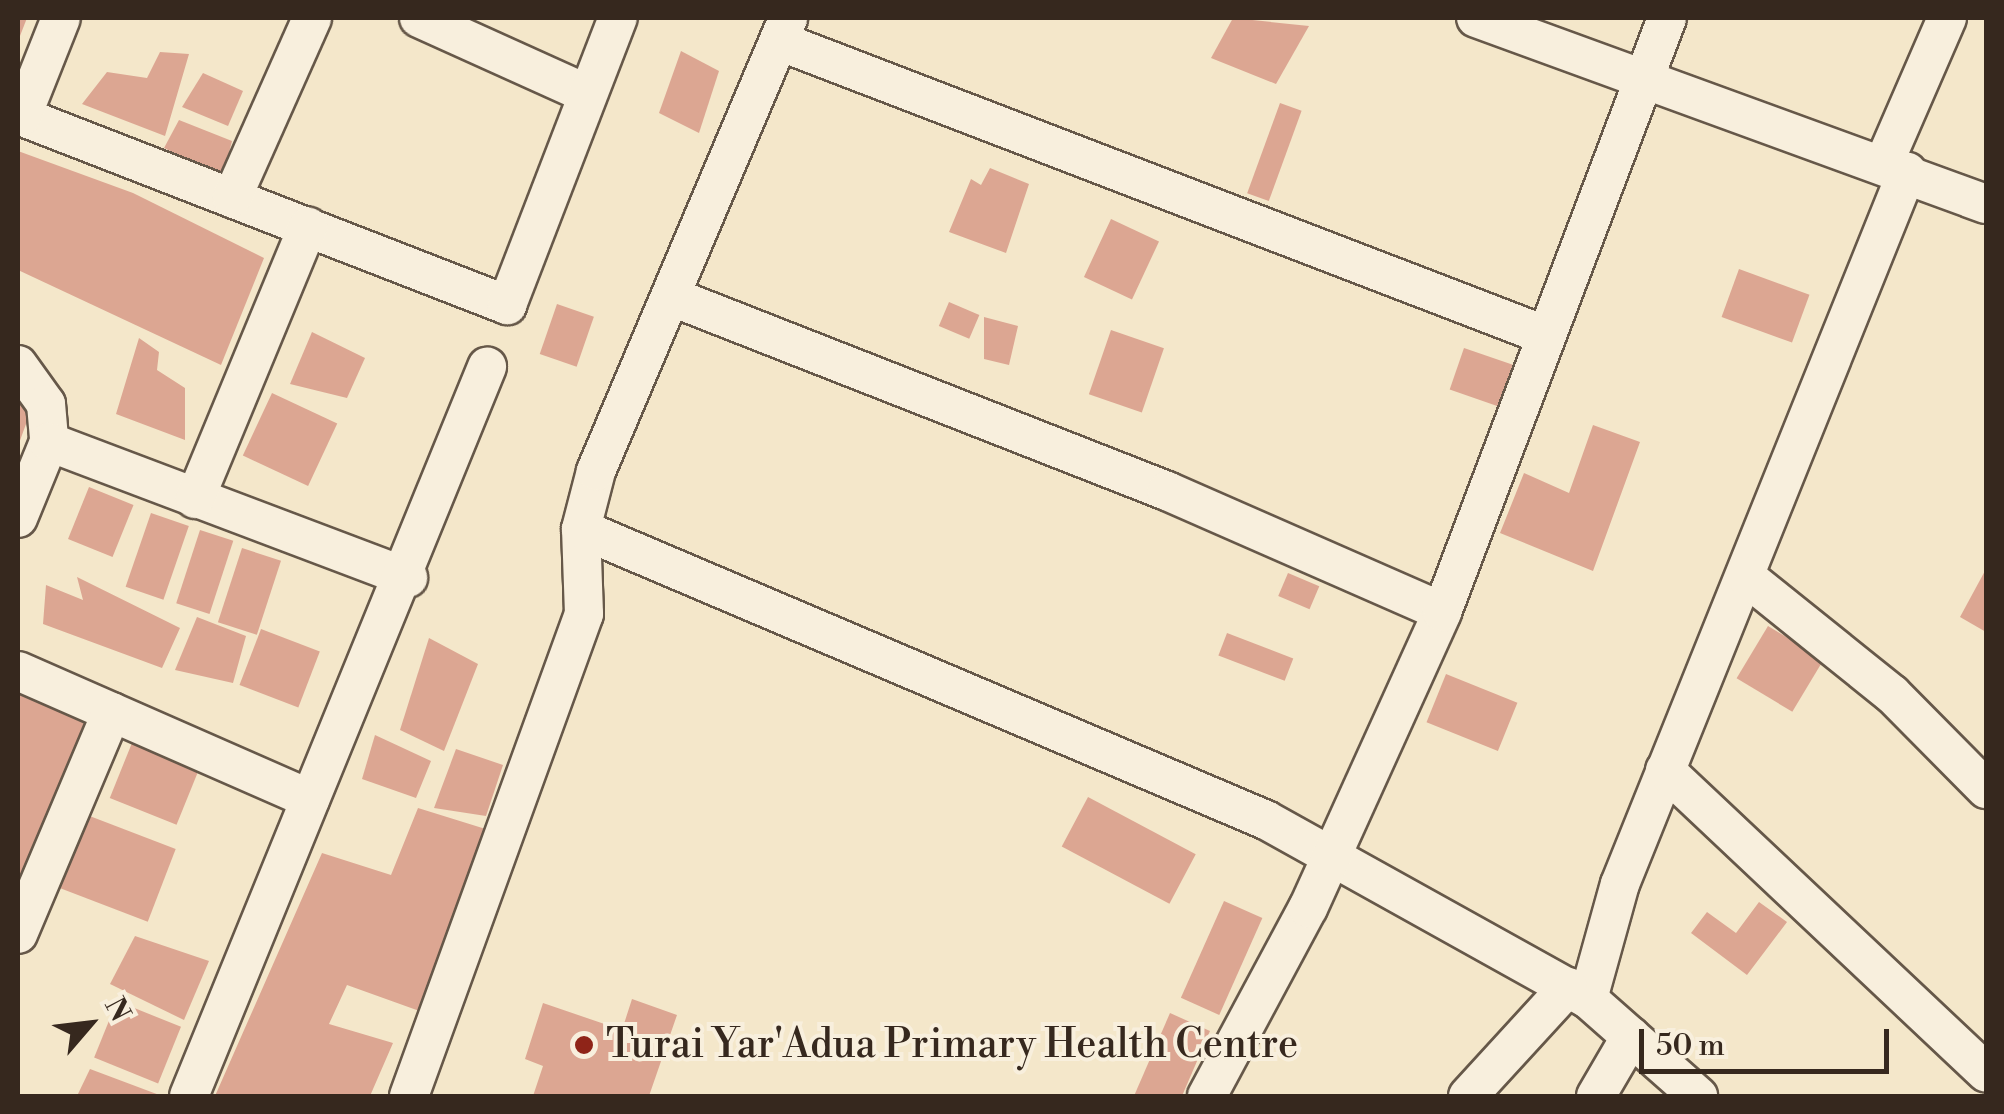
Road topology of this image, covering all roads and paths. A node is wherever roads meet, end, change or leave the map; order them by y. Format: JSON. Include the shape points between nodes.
{"nodes":[{"id":1,"x":61,"y":18,"type":"edge"},
{"id":2,"x":312,"y":18,"type":"edge"},
{"id":3,"x":419,"y":18,"type":"edge"},
{"id":4,"x":618,"y":18,"type":"edge"},
{"id":5,"x":1476,"y":18,"type":"edge"},
{"id":6,"x":1668,"y":18,"type":"edge"},
{"id":7,"x":1947,"y":18,"type":"edge"},
{"id":8,"x":783,"y":29,"type":"edge"},
{"id":9,"x":1641,"y":78,"type":"junction"},
{"id":10,"x":586,"y":94,"type":"junction"},
{"id":11,"x":20,"y":116,"type":"edge"},
{"id":12,"x":1896,"y":167,"type":"junction"},
{"id":13,"x":232,"y":198,"type":"junction"},
{"id":14,"x":1986,"y":204,"type":"edge"},
{"id":15,"x":308,"y":226,"type":"junction"},
{"id":16,"x":675,"y":298,"type":"junction"},
{"id":17,"x":1542,"y":334,"type":"junction"},
{"id":18,"x":18,"y":365,"type":"edge"},
{"id":19,"x":487,"y":367,"type":"dead end"},
{"id":20,"x":49,"y":442,"type":"junction"},
{"id":21,"x":195,"y":499,"type":"junction"},
{"id":22,"x":18,"y":518,"type":"edge"},
{"id":23,"x":580,"y":529,"type":"junction"},
{"id":24,"x":1745,"y":576,"type":"junction"},
{"id":25,"x":408,"y":578,"type":"junction"},
{"id":26,"x":1442,"y":612,"type":"junction"},
{"id":27,"x":18,"y":671,"type":"edge"},
{"id":28,"x":112,"y":712,"type":"junction"},
{"id":29,"x":1665,"y":770,"type":"junction"},
{"id":30,"x":1986,"y":790,"type":"edge"},
{"id":31,"x":310,"y":799,"type":"junction"},
{"id":32,"x":1335,"y":852,"type":"junction"},
{"id":33,"x":18,"y":934,"type":"edge"},
{"id":34,"x":1578,"y":993,"type":"junction"},
{"id":35,"x":1630,"y":1036,"type":"junction"},
{"id":36,"x":1986,"y":1073,"type":"edge"},
{"id":37,"x":189,"y":1096,"type":"edge"},
{"id":38,"x":410,"y":1096,"type":"edge"},
{"id":39,"x":1208,"y":1096,"type":"edge"},
{"id":40,"x":1468,"y":1096,"type":"edge"},
{"id":41,"x":1596,"y":1096,"type":"edge"},
{"id":42,"x":1698,"y":1096,"type":"edge"}],
"edges":[{"from":1,"to":11,"type":"street"},
{"from":2,"to":13,"type":"street"},
{"from":3,"to":10,"type":"street"},
{"from":4,"to":10,"type":"street"},
{"from":5,"to":9,"type":"street"},
{"from":6,"to":9,"type":"street"},
{"from":7,"to":12,"type":"street"},
{"from":8,"to":16,"type":"street"},
{"from":8,"to":17,"type":"street"},
{"from":9,"to":12,"type":"street"},
{"from":9,"to":17,"type":"street"},
{"from":10,"to":15,"type":"street","via":[[507,305]]},
{"from":11,"to":13,"type":"street"},
{"from":12,"to":14,"type":"street"},
{"from":12,"to":24,"type":"street"},
{"from":13,"to":15,"type":"street"},
{"from":15,"to":21,"type":"street"},
{"from":16,"to":23,"type":"street","via":[[614,426]]},
{"from":16,"to":26,"type":"street","via":[[1167,491]]},
{"from":17,"to":26,"type":"street"},
{"from":18,"to":20,"type":"street","via":[[46,404]]},
{"from":19,"to":25,"type":"street"},
{"from":20,"to":21,"type":"street"},
{"from":20,"to":22,"type":"street"},
{"from":21,"to":25,"type":"street"},
{"from":23,"to":32,"type":"street"},
{"from":23,"to":38,"type":"street","via":[[584,614]]},
{"from":24,"to":29,"type":"street"},
{"from":24,"to":30,"type":"street","via":[[1892,694]]},
{"from":25,"to":31,"type":"street"},
{"from":26,"to":32,"type":"street"},
{"from":27,"to":28,"type":"street"},
{"from":28,"to":31,"type":"street"},
{"from":28,"to":33,"type":"street"},
{"from":29,"to":34,"type":"street"},
{"from":29,"to":36,"type":"street"},
{"from":31,"to":37,"type":"street"},
{"from":32,"to":34,"type":"street"},
{"from":32,"to":39,"type":"street"},
{"from":34,"to":35,"type":"street"},
{"from":34,"to":40,"type":"street"},
{"from":35,"to":41,"type":"street"},
{"from":35,"to":42,"type":"street"}]}
